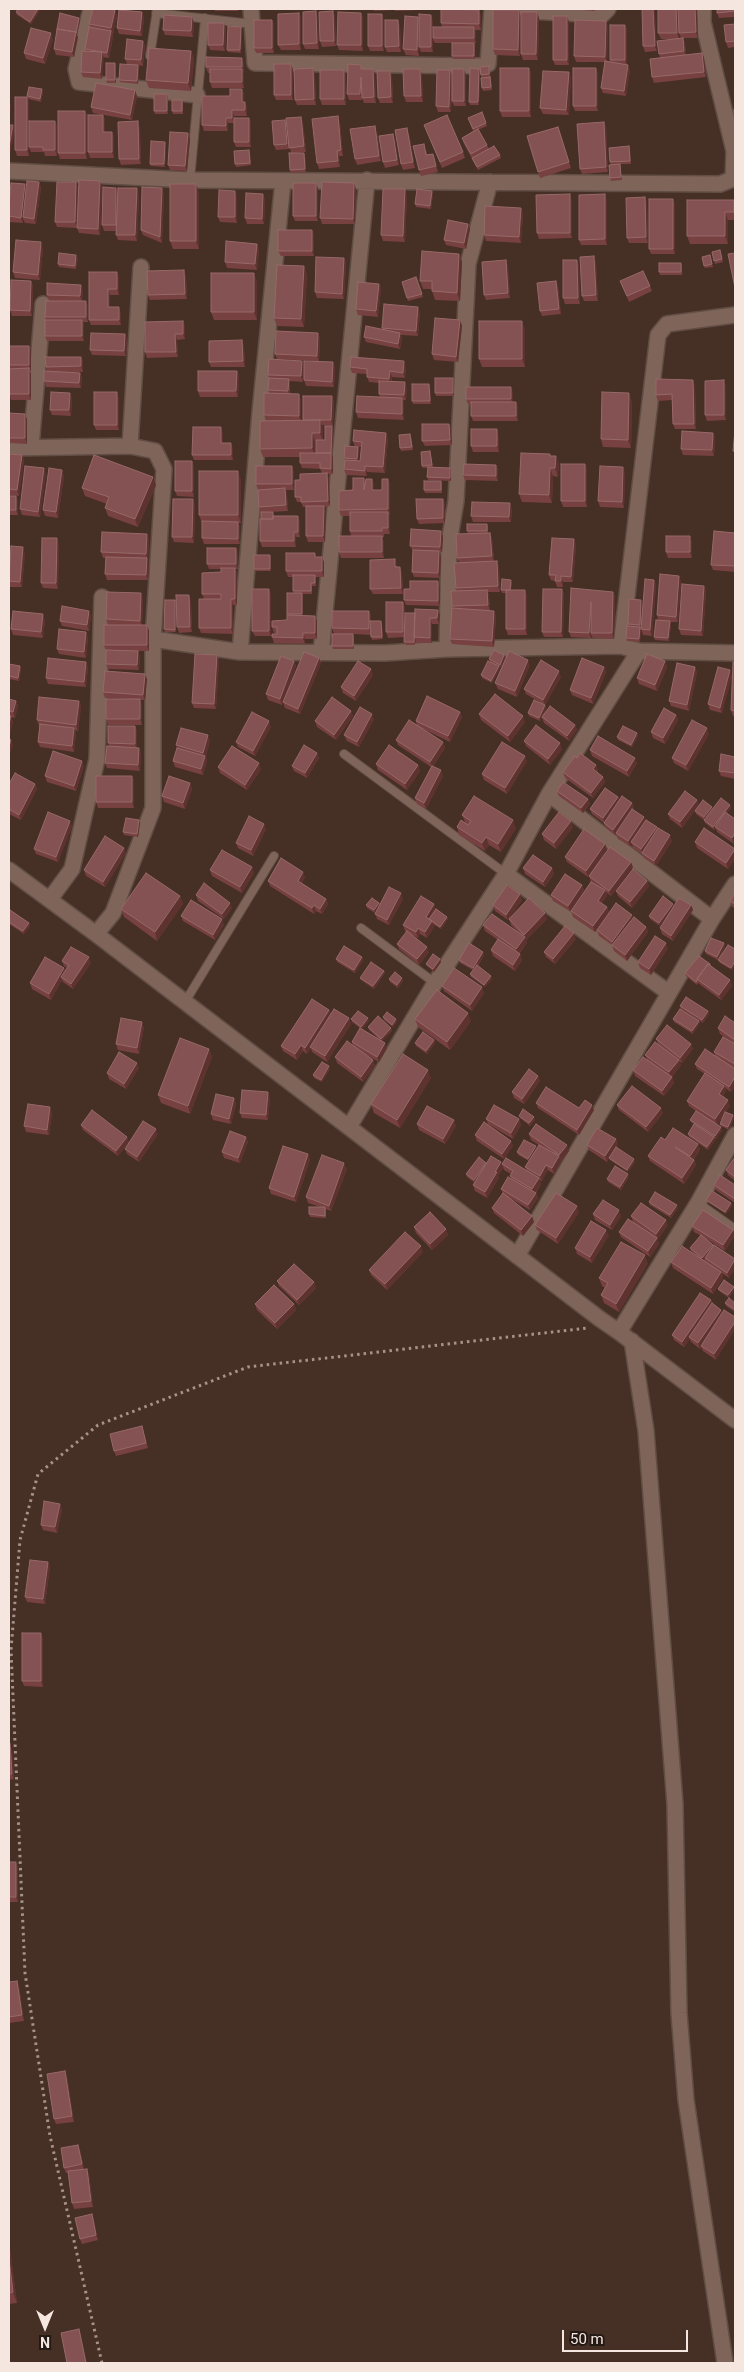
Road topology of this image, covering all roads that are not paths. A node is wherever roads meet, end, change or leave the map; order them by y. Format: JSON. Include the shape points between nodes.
{"nodes":[{"id":1,"x":90,"y":9,"type":"edge"},
{"id":2,"x":251,"y":9,"type":"edge"},
{"id":3,"x":492,"y":9,"type":"edge"},
{"id":4,"x":608,"y":9,"type":"edge"},
{"id":5,"x":703,"y":9,"type":"edge"},
{"id":6,"x":156,"y":11,"type":"edge"},
{"id":7,"x":575,"y":12,"type":"edge"},
{"id":8,"x":205,"y":18,"type":"junction"},
{"id":9,"x":252,"y":24,"type":"junction"},
{"id":10,"x":149,"y":61,"type":"edge"},
{"id":11,"x":197,"y":95,"type":"junction"},
{"id":12,"x":9,"y":171,"type":"edge"},
{"id":13,"x":190,"y":180,"type":"junction"},
{"id":14,"x":367,"y":180,"type":"junction"},
{"id":15,"x":283,"y":181,"type":"junction"},
{"id":16,"x":490,"y":182,"type":"junction"},
{"id":17,"x":141,"y":267,"type":"dead end"},
{"id":18,"x":43,"y":304,"type":"dead end"},
{"id":19,"x":735,"y":315,"type":"edge"},
{"id":20,"x":130,"y":446,"type":"junction"},
{"id":21,"x":9,"y":448,"type":"edge"},
{"id":22,"x":31,"y":448,"type":"junction"},
{"id":23,"x":102,"y":597,"type":"dead end"},
{"id":24,"x":153,"y":639,"type":"junction"},
{"id":25,"x":620,"y":646,"type":"junction"},
{"id":26,"x":447,"y":649,"type":"junction"},
{"id":27,"x":639,"y":651,"type":"junction"},
{"id":28,"x":240,"y":652,"type":"junction"},
{"id":29,"x":321,"y":653,"type":"junction"},
{"id":30,"x":735,"y":653,"type":"edge"},
{"id":31,"x":344,"y":754,"type":"dead end"},
{"id":32,"x":549,"y":794,"type":"junction"},
{"id":33,"x":274,"y":856,"type":"dead end"},
{"id":34,"x":9,"y":870,"type":"edge"},
{"id":35,"x":506,"y":874,"type":"junction"},
{"id":36,"x":735,"y":884,"type":"edge"},
{"id":37,"x":50,"y":899,"type":"junction"},
{"id":38,"x":712,"y":919,"type":"junction"},
{"id":39,"x":361,"y":928,"type":"dead end"},
{"id":40,"x":96,"y":934,"type":"junction"},
{"id":41,"x":435,"y":983,"type":"junction"},
{"id":42,"x":669,"y":993,"type":"junction"},
{"id":43,"x":185,"y":1002,"type":"junction"},
{"id":44,"x":349,"y":1127,"type":"junction"},
{"id":45,"x":735,"y":1135,"type":"edge"},
{"id":46,"x":698,"y":1203,"type":"junction"},
{"id":47,"x":735,"y":1229,"type":"edge"},
{"id":48,"x":517,"y":1256,"type":"junction"},
{"id":49,"x":619,"y":1332,"type":"junction"},
{"id":50,"x":632,"y":1341,"type":"junction"},
{"id":51,"x":735,"y":1420,"type":"edge"},
{"id":52,"x":725,"y":2363,"type":"edge"}],
"edges":[{"from":1,"to":11,"type":"street","via":[[76,69],[79,82],[145,85]]},
{"from":2,"to":9,"type":"street"},
{"from":3,"to":7,"type":"street"},
{"from":3,"to":9,"type":"street","via":[[488,64],[481,66],[255,62]]},
{"from":4,"to":7,"type":"street","via":[[602,15]]},
{"from":5,"to":16,"type":"street","via":[[703,22],[734,151],[733,179],[720,184]]},
{"from":6,"to":8,"type":"lane"},
{"from":6,"to":10,"type":"lane"},
{"from":8,"to":9,"type":"lane"},
{"from":8,"to":11,"type":"lane"},
{"from":11,"to":13,"type":"lane"},
{"from":12,"to":13,"type":"street"},
{"from":13,"to":15,"type":"street"},
{"from":14,"to":15,"type":"street"},
{"from":14,"to":16,"type":"street"},
{"from":14,"to":29,"type":"street"},
{"from":15,"to":28,"type":"street"},
{"from":16,"to":26,"type":"street","via":[[468,264],[456,501],[449,543]]},
{"from":17,"to":20,"type":"street"},
{"from":18,"to":22,"type":"street"},
{"from":19,"to":25,"type":"street","via":[[667,324],[658,335]]},
{"from":20,"to":22,"type":"street"},
{"from":20,"to":24,"type":"street","via":[[155,451],[164,469]]},
{"from":21,"to":22,"type":"street"},
{"from":23,"to":37,"type":"street","via":[[97,759],[72,869]]},
{"from":24,"to":28,"type":"street"},
{"from":24,"to":40,"type":"street","via":[[153,808],[113,913]]},
{"from":25,"to":26,"type":"street"},
{"from":25,"to":27,"type":"street"},
{"from":26,"to":29,"type":"street"},
{"from":27,"to":30,"type":"street"},
{"from":27,"to":32,"type":"street"},
{"from":28,"to":29,"type":"street"},
{"from":31,"to":35,"type":"lane"},
{"from":32,"to":35,"type":"street"},
{"from":32,"to":38,"type":"street"},
{"from":33,"to":43,"type":"lane"},
{"from":34,"to":37,"type":"street"},
{"from":35,"to":41,"type":"street"},
{"from":35,"to":42,"type":"street"},
{"from":36,"to":38,"type":"street"},
{"from":37,"to":40,"type":"street"},
{"from":38,"to":42,"type":"street"},
{"from":39,"to":41,"type":"lane"},
{"from":40,"to":43,"type":"street"},
{"from":41,"to":44,"type":"street"},
{"from":42,"to":48,"type":"street"},
{"from":43,"to":44,"type":"street"},
{"from":44,"to":48,"type":"street"},
{"from":45,"to":46,"type":"street"},
{"from":46,"to":47,"type":"lane"},
{"from":46,"to":49,"type":"street"},
{"from":48,"to":49,"type":"street"},
{"from":49,"to":50,"type":"street"},
{"from":50,"to":51,"type":"street"},
{"from":50,"to":52,"type":"street","via":[[646,1431],[675,1804],[679,2013],[685,2090]]}]}
